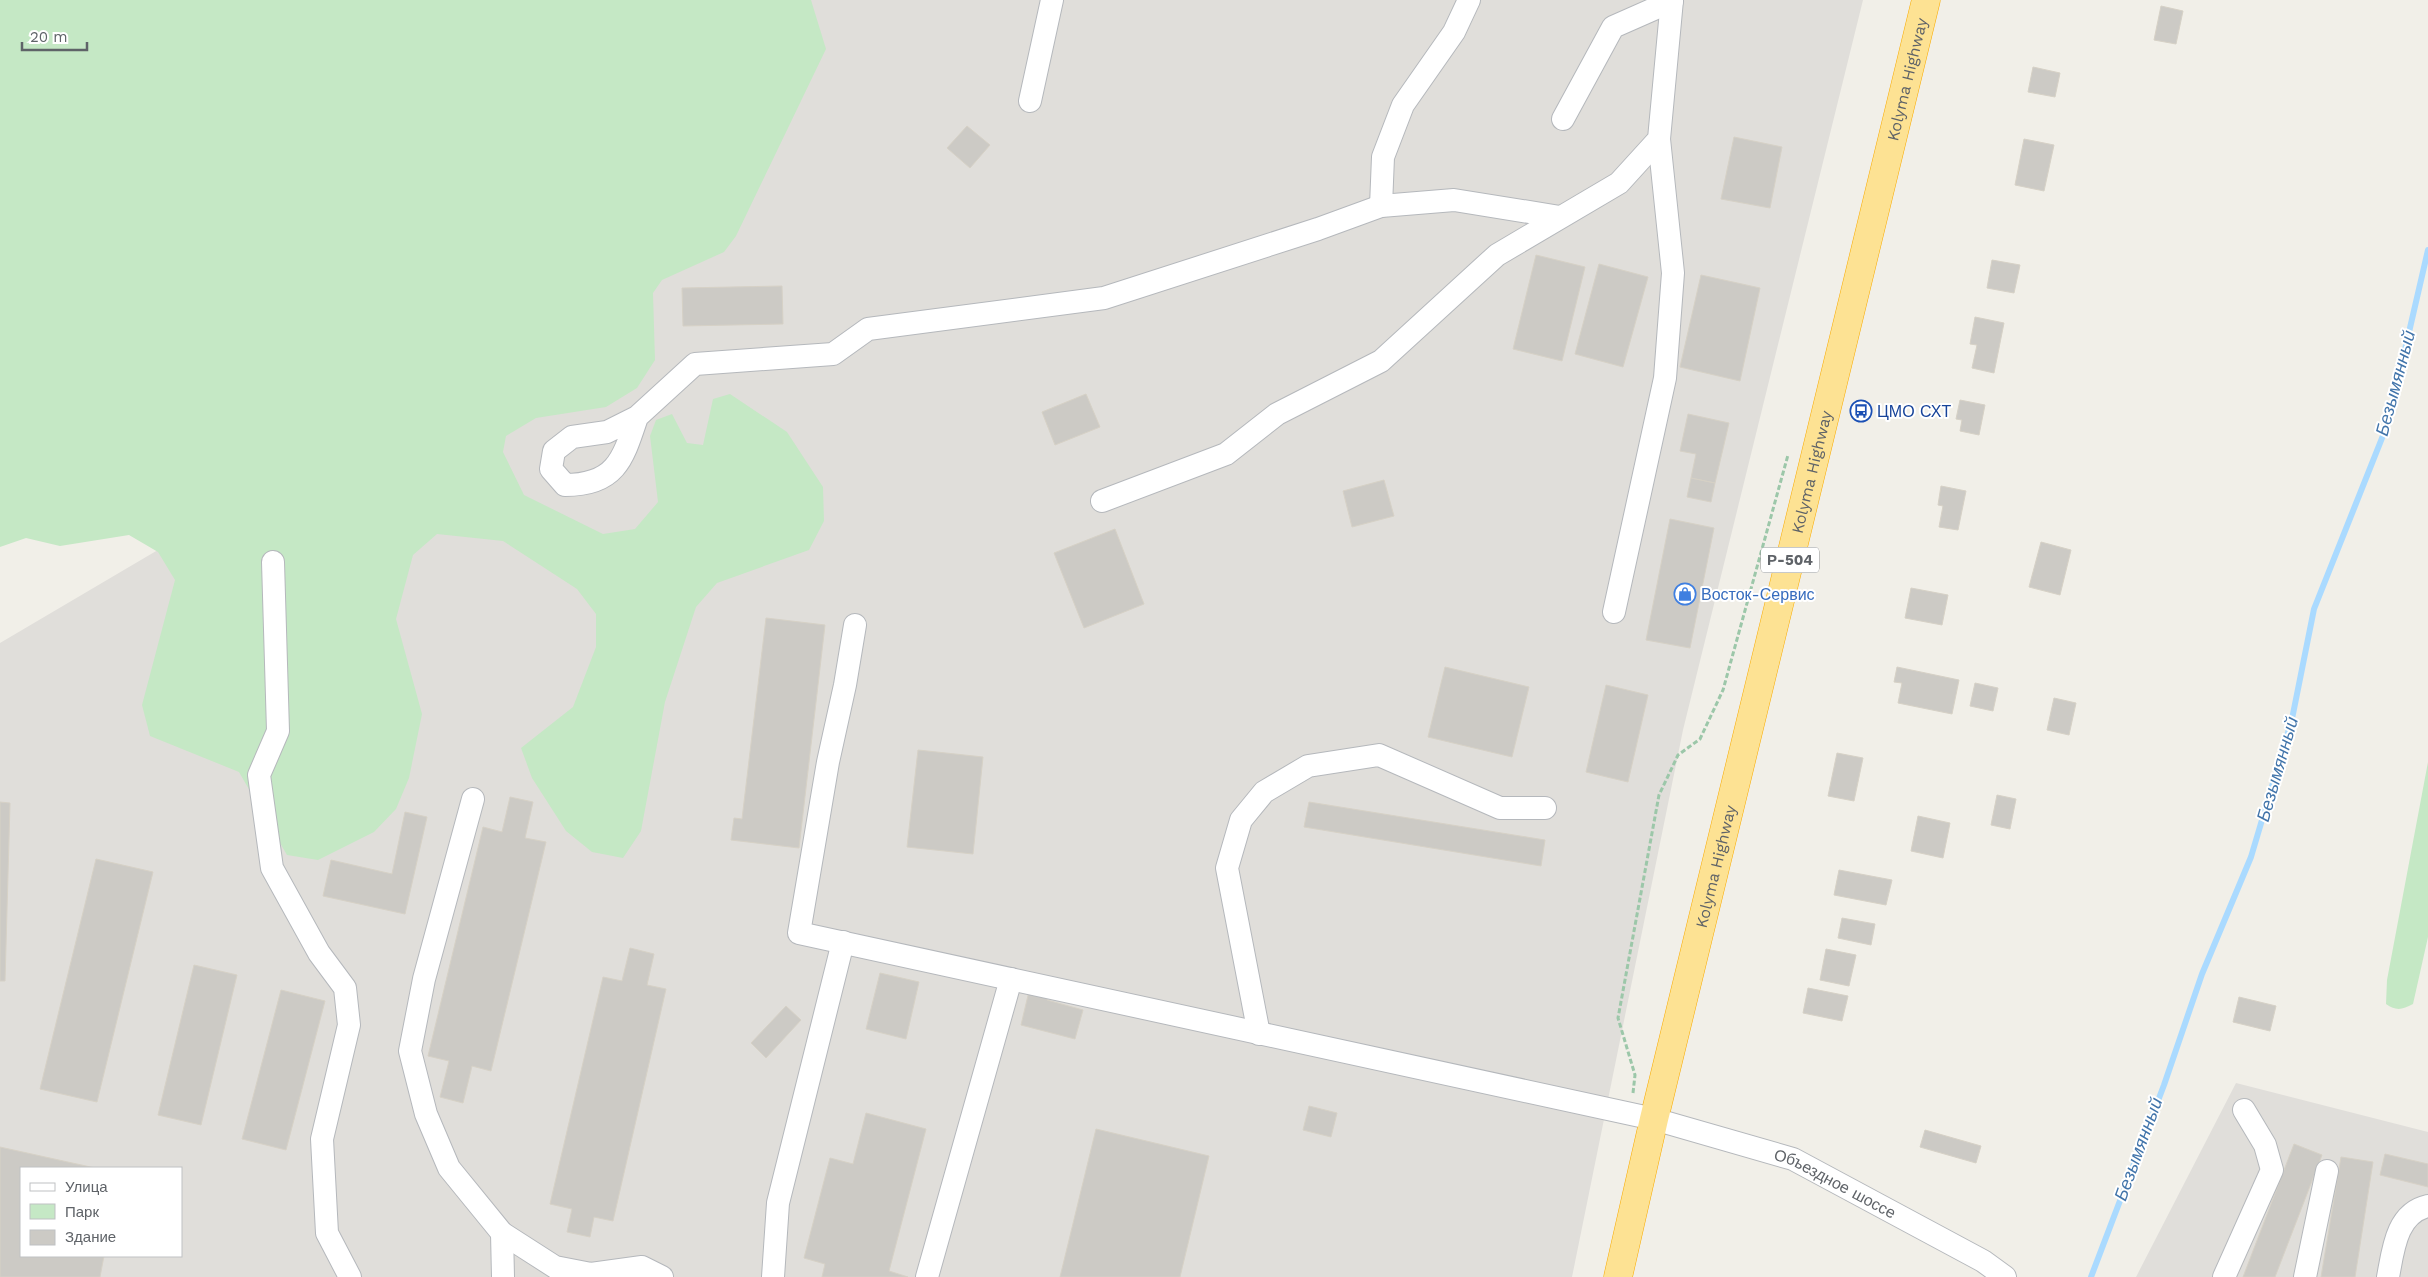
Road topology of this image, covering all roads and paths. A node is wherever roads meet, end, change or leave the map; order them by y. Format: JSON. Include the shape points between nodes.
{"nodes":[{"id":1,"x":1052,"y":0,"type":"edge"},
{"id":2,"x":1469,"y":0,"type":"edge"},
{"id":3,"x":1672,"y":0,"type":"edge"},
{"id":4,"x":1926,"y":0,"type":"edge"},
{"id":5,"x":1030,"y":100,"type":"dead end"},
{"id":6,"x":1563,"y":119,"type":"dead end"},
{"id":7,"x":1659,"y":139,"type":"junction"},
{"id":8,"x":1381,"y":206,"type":"junction"},
{"id":9,"x":1560,"y":217,"type":"junction"},
{"id":10,"x":637,"y":417,"type":"dead end"},
{"id":11,"x":1788,"y":454,"type":"dead end"},
{"id":12,"x":1102,"y":501,"type":"dead end"},
{"id":13,"x":272,"y":562,"type":"dead end"},
{"id":14,"x":1614,"y":612,"type":"dead end"},
{"id":15,"x":855,"y":625,"type":"dead end"},
{"id":16,"x":472,"y":798,"type":"dead end"},
{"id":17,"x":1545,"y":808,"type":"dead end"},
{"id":18,"x":843,"y":942,"type":"junction"},
{"id":19,"x":1010,"y":979,"type":"junction"},
{"id":20,"x":1259,"y":1034,"type":"junction"},
{"id":21,"x":2244,"y":1110,"type":"dead end"},
{"id":22,"x":1643,"y":1117,"type":"junction"},
{"id":23,"x":2327,"y":1171,"type":"dead end"},
{"id":24,"x":2428,"y":1206,"type":"edge"},
{"id":25,"x":502,"y":1233,"type":"junction"},
{"id":26,"x":350,"y":1277,"type":"edge"},
{"id":27,"x":502,"y":1277,"type":"edge"},
{"id":28,"x":662,"y":1277,"type":"edge"},
{"id":29,"x":773,"y":1277,"type":"edge"},
{"id":30,"x":927,"y":1277,"type":"edge"},
{"id":31,"x":1618,"y":1277,"type":"edge"},
{"id":32,"x":2004,"y":1277,"type":"edge"},
{"id":33,"x":2224,"y":1277,"type":"edge"},
{"id":34,"x":2305,"y":1277,"type":"edge"},
{"id":35,"x":2388,"y":1277,"type":"edge"}],
"edges":[{"from":1,"to":5,"type":"street"},
{"from":2,"to":8,"type":"street","via":[[1454,32],[1403,105],[1383,157]]},
{"from":3,"to":6,"type":"street","via":[[1613,26]]},
{"from":3,"to":7,"type":"street"},
{"from":4,"to":22,"type":"highway","name":"Kolyma Highway","number":"Р-504"},
{"from":7,"to":9,"type":"street","via":[[1618,183]]},
{"from":7,"to":14,"type":"street","via":[[1673,273],[1665,378]]},
{"from":8,"to":9,"type":"street","via":[[1454,200]]},
{"from":8,"to":10,"type":"street","via":[[1104,298],[868,329],[833,354],[695,364]]},
{"from":9,"to":12,"type":"street","via":[[1497,255],[1381,361],[1276,414],[1226,454]]},
{"from":11,"to":22,"type":"path","via":[[1723,690],[1700,739],[1678,755],[1659,794],[1618,1018],[1635,1075]]},
{"from":13,"to":26,"type":"street","via":[[278,731],[259,775],[272,868],[319,953],[345,988],[349,1025],[322,1139],[327,1233]]},
{"from":15,"to":18,"type":"street","name":"Объездное шоссе","via":[[800,932]]},
{"from":16,"to":25,"type":"street","via":[[424,979],[410,1051],[426,1114],[449,1168]]},
{"from":17,"to":20,"type":"street","via":[[1500,808],[1379,755],[1308,766],[1264,792],[1242,820],[1227,868]]},
{"from":18,"to":19,"type":"street","name":"Объездное шоссе"},
{"from":18,"to":29,"type":"street","via":[[778,1203]]},
{"from":19,"to":20,"type":"street","name":"Объездное шоссе"},
{"from":19,"to":30,"type":"street"},
{"from":20,"to":22,"type":"street","name":"Объездное шоссе"},
{"from":21,"to":33,"type":"street","via":[[2265,1145],[2272,1170]]},
{"from":22,"to":31,"type":"highway","name":"Kolyma Highway"},
{"from":22,"to":32,"type":"street","name":"Объездное шоссе","via":[[1793,1159],[1983,1261]]},
{"from":23,"to":34,"type":"street"},
{"from":24,"to":35,"type":"street","via":[[2406,1219],[2396,1238]]},
{"from":25,"to":27,"type":"street"},
{"from":25,"to":28,"type":"street","via":[[555,1267],[591,1274],[642,1267]]}]}
